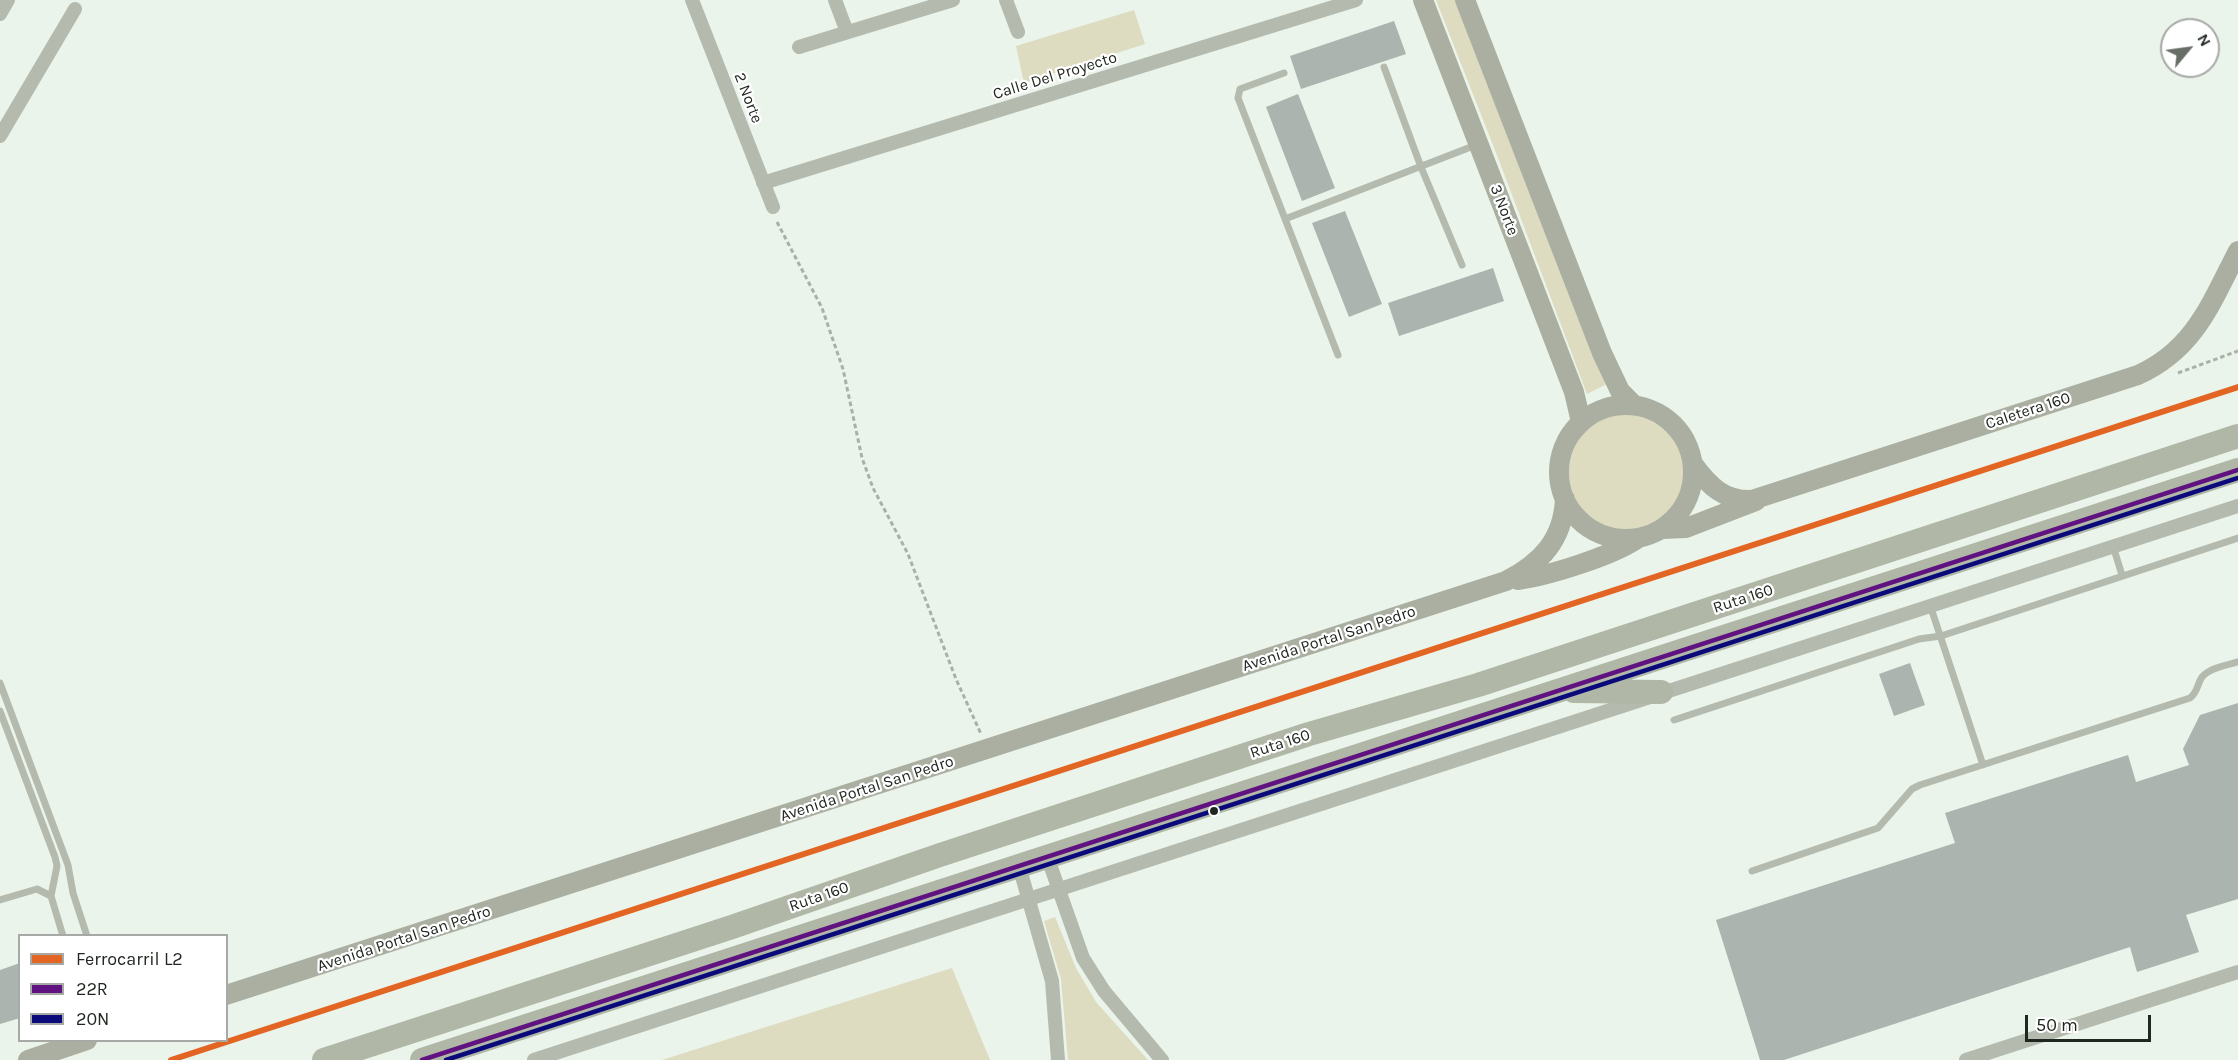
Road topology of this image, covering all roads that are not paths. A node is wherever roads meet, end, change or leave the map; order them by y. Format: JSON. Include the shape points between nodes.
{"nodes":[{"id":1,"x":8,"y":0,"type":"edge"},
{"id":2,"x":692,"y":0,"type":"edge"},
{"id":3,"x":835,"y":0,"type":"edge"},
{"id":4,"x":953,"y":0,"type":"edge"},
{"id":5,"x":1006,"y":0,"type":"edge"},
{"id":6,"x":1356,"y":0,"type":"edge"},
{"id":7,"x":1423,"y":0,"type":"edge"},
{"id":8,"x":1465,"y":0,"type":"edge"},
{"id":9,"x":75,"y":9,"type":"dead end"},
{"id":10,"x":0,"y":14,"type":"edge"},
{"id":11,"x":847,"y":32,"type":"junction"},
{"id":12,"x":1018,"y":32,"type":"dead end"},
{"id":13,"x":799,"y":47,"type":"dead end"},
{"id":14,"x":1384,"y":67,"type":"dead end"},
{"id":15,"x":1284,"y":73,"type":"dead end"},
{"id":16,"x":0,"y":136,"type":"edge"},
{"id":17,"x":1478,"y":144,"type":"junction"},
{"id":18,"x":1421,"y":167,"type":"junction"},
{"id":19,"x":763,"y":183,"type":"junction"},
{"id":20,"x":773,"y":207,"type":"dead end"},
{"id":21,"x":1285,"y":219,"type":"junction"},
{"id":22,"x":2238,"y":250,"type":"edge"},
{"id":23,"x":1462,"y":265,"type":"dead end"},
{"id":24,"x":1338,"y":355,"type":"dead end"},
{"id":25,"x":1634,"y":405,"type":"junction"},
{"id":26,"x":1581,"y":422,"type":"junction"},
{"id":27,"x":2238,"y":436,"type":"edge"},
{"id":28,"x":1693,"y":464,"type":"junction"},
{"id":29,"x":2238,"y":470,"type":"edge"},
{"id":30,"x":1762,"y":497,"type":"junction"},
{"id":31,"x":1565,"y":498,"type":"junction"},
{"id":32,"x":2238,"y":506,"type":"edge"},
{"id":33,"x":1662,"y":529,"type":"junction"},
{"id":34,"x":1639,"y":537,"type":"junction"},
{"id":35,"x":2238,"y":537,"type":"edge"},
{"id":36,"x":2113,"y":546,"type":"junction"},
{"id":37,"x":2122,"y":575,"type":"junction"},
{"id":38,"x":1506,"y":581,"type":"junction"},
{"id":39,"x":1930,"y":605,"type":"junction"},
{"id":40,"x":1941,"y":636,"type":"junction"},
{"id":41,"x":2238,"y":662,"type":"edge"},
{"id":42,"x":0,"y":683,"type":"edge"},
{"id":43,"x":1553,"y":691,"type":"junction"},
{"id":44,"x":1661,"y":692,"type":"junction"},
{"id":45,"x":0,"y":711,"type":"edge"},
{"id":46,"x":1674,"y":720,"type":"dead end"},
{"id":47,"x":1983,"y":765,"type":"junction"},
{"id":48,"x":1021,"y":828,"type":"junction"},
{"id":49,"x":1047,"y":856,"type":"junction"},
{"id":50,"x":1019,"y":866,"type":"junction"},
{"id":51,"x":1752,"y":871,"type":"dead end"},
{"id":52,"x":1058,"y":889,"type":"junction"},
{"id":53,"x":51,"y":896,"type":"junction"},
{"id":54,"x":1027,"y":899,"type":"junction"},
{"id":55,"x":0,"y":900,"type":"edge"},
{"id":56,"x":62,"y":934,"type":"edge"},
{"id":57,"x":86,"y":934,"type":"edge"},
{"id":58,"x":2238,"y":972,"type":"edge"},
{"id":59,"x":228,"y":994,"type":"edge"},
{"id":60,"x":84,"y":1042,"type":"edge"},
{"id":61,"x":28,"y":1060,"type":"edge"},
{"id":62,"x":324,"y":1060,"type":"edge"},
{"id":63,"x":422,"y":1060,"type":"edge"},
{"id":64,"x":534,"y":1060,"type":"edge"},
{"id":65,"x":1058,"y":1060,"type":"edge"},
{"id":66,"x":1162,"y":1060,"type":"edge"},
{"id":67,"x":1966,"y":1060,"type":"edge"}],
"edges":[{"from":1,"to":10,"type":"street"},
{"from":2,"to":19,"type":"street","name":"2 Norte"},
{"from":3,"to":11,"type":"street"},
{"from":4,"to":11,"type":"street"},
{"from":5,"to":12,"type":"street"},
{"from":6,"to":19,"type":"street","name":"Calle Del Proyecto"},
{"from":7,"to":17,"type":"street","name":"3 Norte"},
{"from":8,"to":25,"type":"street","via":[[1602,353],[1620,391]]},
{"from":9,"to":16,"type":"street"},
{"from":11,"to":13,"type":"street"},
{"from":14,"to":18,"type":"lane"},
{"from":15,"to":21,"type":"lane","via":[[1243,88],[1238,95]]},
{"from":17,"to":18,"type":"lane"},
{"from":17,"to":26,"type":"street","name":"3 Norte","via":[[1574,392]]},
{"from":18,"to":21,"type":"lane"},
{"from":18,"to":23,"type":"lane"},
{"from":19,"to":20,"type":"street","name":"2 Norte"},
{"from":21,"to":24,"type":"lane"},
{"from":22,"to":30,"type":"street","name":"Caletera 160","via":[[2201,322],[2181,348],[2157,367]]},
{"from":25,"to":26,"type":"street","via":[[1606,408]]},
{"from":25,"to":28,"type":"street","via":[[1648,408],[1674,424],[1690,449]]},
{"from":26,"to":31,"type":"street","via":[[1572,432],[1561,458]]},
{"from":27,"to":48,"type":"highway","name":"Ruta 160","via":[[1478,685]]},
{"from":28,"to":30,"type":"street","name":"Caletera 160","via":[[1706,482],[1723,495],[1742,500]]},
{"from":28,"to":33,"type":"street","via":[[1687,501]]},
{"from":29,"to":43,"type":"highway","name":"Ruta 160"},
{"from":30,"to":33,"type":"street","name":"Caletera 160","via":[[1686,528]]},
{"from":31,"to":34,"type":"street","via":[[1573,512],[1595,531],[1624,538]]},
{"from":31,"to":38,"type":"street","name":"Avenida Portal San Pedro","via":[[1562,525],[1551,546],[1534,565]]},
{"from":32,"to":36,"type":"street"},
{"from":33,"to":34,"type":"street"},
{"from":34,"to":38,"type":"street","name":"Avenida Portal San Pedro","via":[[1618,549],[1537,577]]},
{"from":35,"to":37,"type":"lane"},
{"from":36,"to":37,"type":"lane"},
{"from":36,"to":39,"type":"street"},
{"from":37,"to":40,"type":"lane"},
{"from":38,"to":59,"type":"street","name":"Avenida Portal San Pedro"},
{"from":39,"to":40,"type":"lane"},
{"from":39,"to":44,"type":"street"},
{"from":40,"to":46,"type":"lane","via":[[1918,639]]},
{"from":40,"to":47,"type":"lane"},
{"from":41,"to":47,"type":"lane","via":[[2201,678],[2190,698]]},
{"from":42,"to":57,"type":"lane","via":[[68,865]]},
{"from":43,"to":44,"type":"highway"},
{"from":43,"to":49,"type":"highway","name":"Ruta 160"},
{"from":44,"to":52,"type":"street"},
{"from":45,"to":53,"type":"lane","via":[[55,857]]},
{"from":47,"to":51,"type":"lane","via":[[1912,789],[1878,828]]},
{"from":48,"to":49,"type":"highway"},
{"from":48,"to":50,"type":"highway"},
{"from":48,"to":62,"type":"highway","name":"Ruta 160"},
{"from":49,"to":50,"type":"highway","name":"Ruta 160"},
{"from":49,"to":52,"type":"street"},
{"from":50,"to":54,"type":"street"},
{"from":50,"to":63,"type":"highway","name":"Ruta 160"},
{"from":52,"to":54,"type":"street"},
{"from":52,"to":66,"type":"street","via":[[1074,938],[1094,977]]},
{"from":53,"to":55,"type":"lane","via":[[37,889]]},
{"from":53,"to":56,"type":"lane"},
{"from":54,"to":64,"type":"street"},
{"from":54,"to":65,"type":"street","via":[[1052,981]]},
{"from":58,"to":67,"type":"street"},
{"from":60,"to":61,"type":"street"}]}
